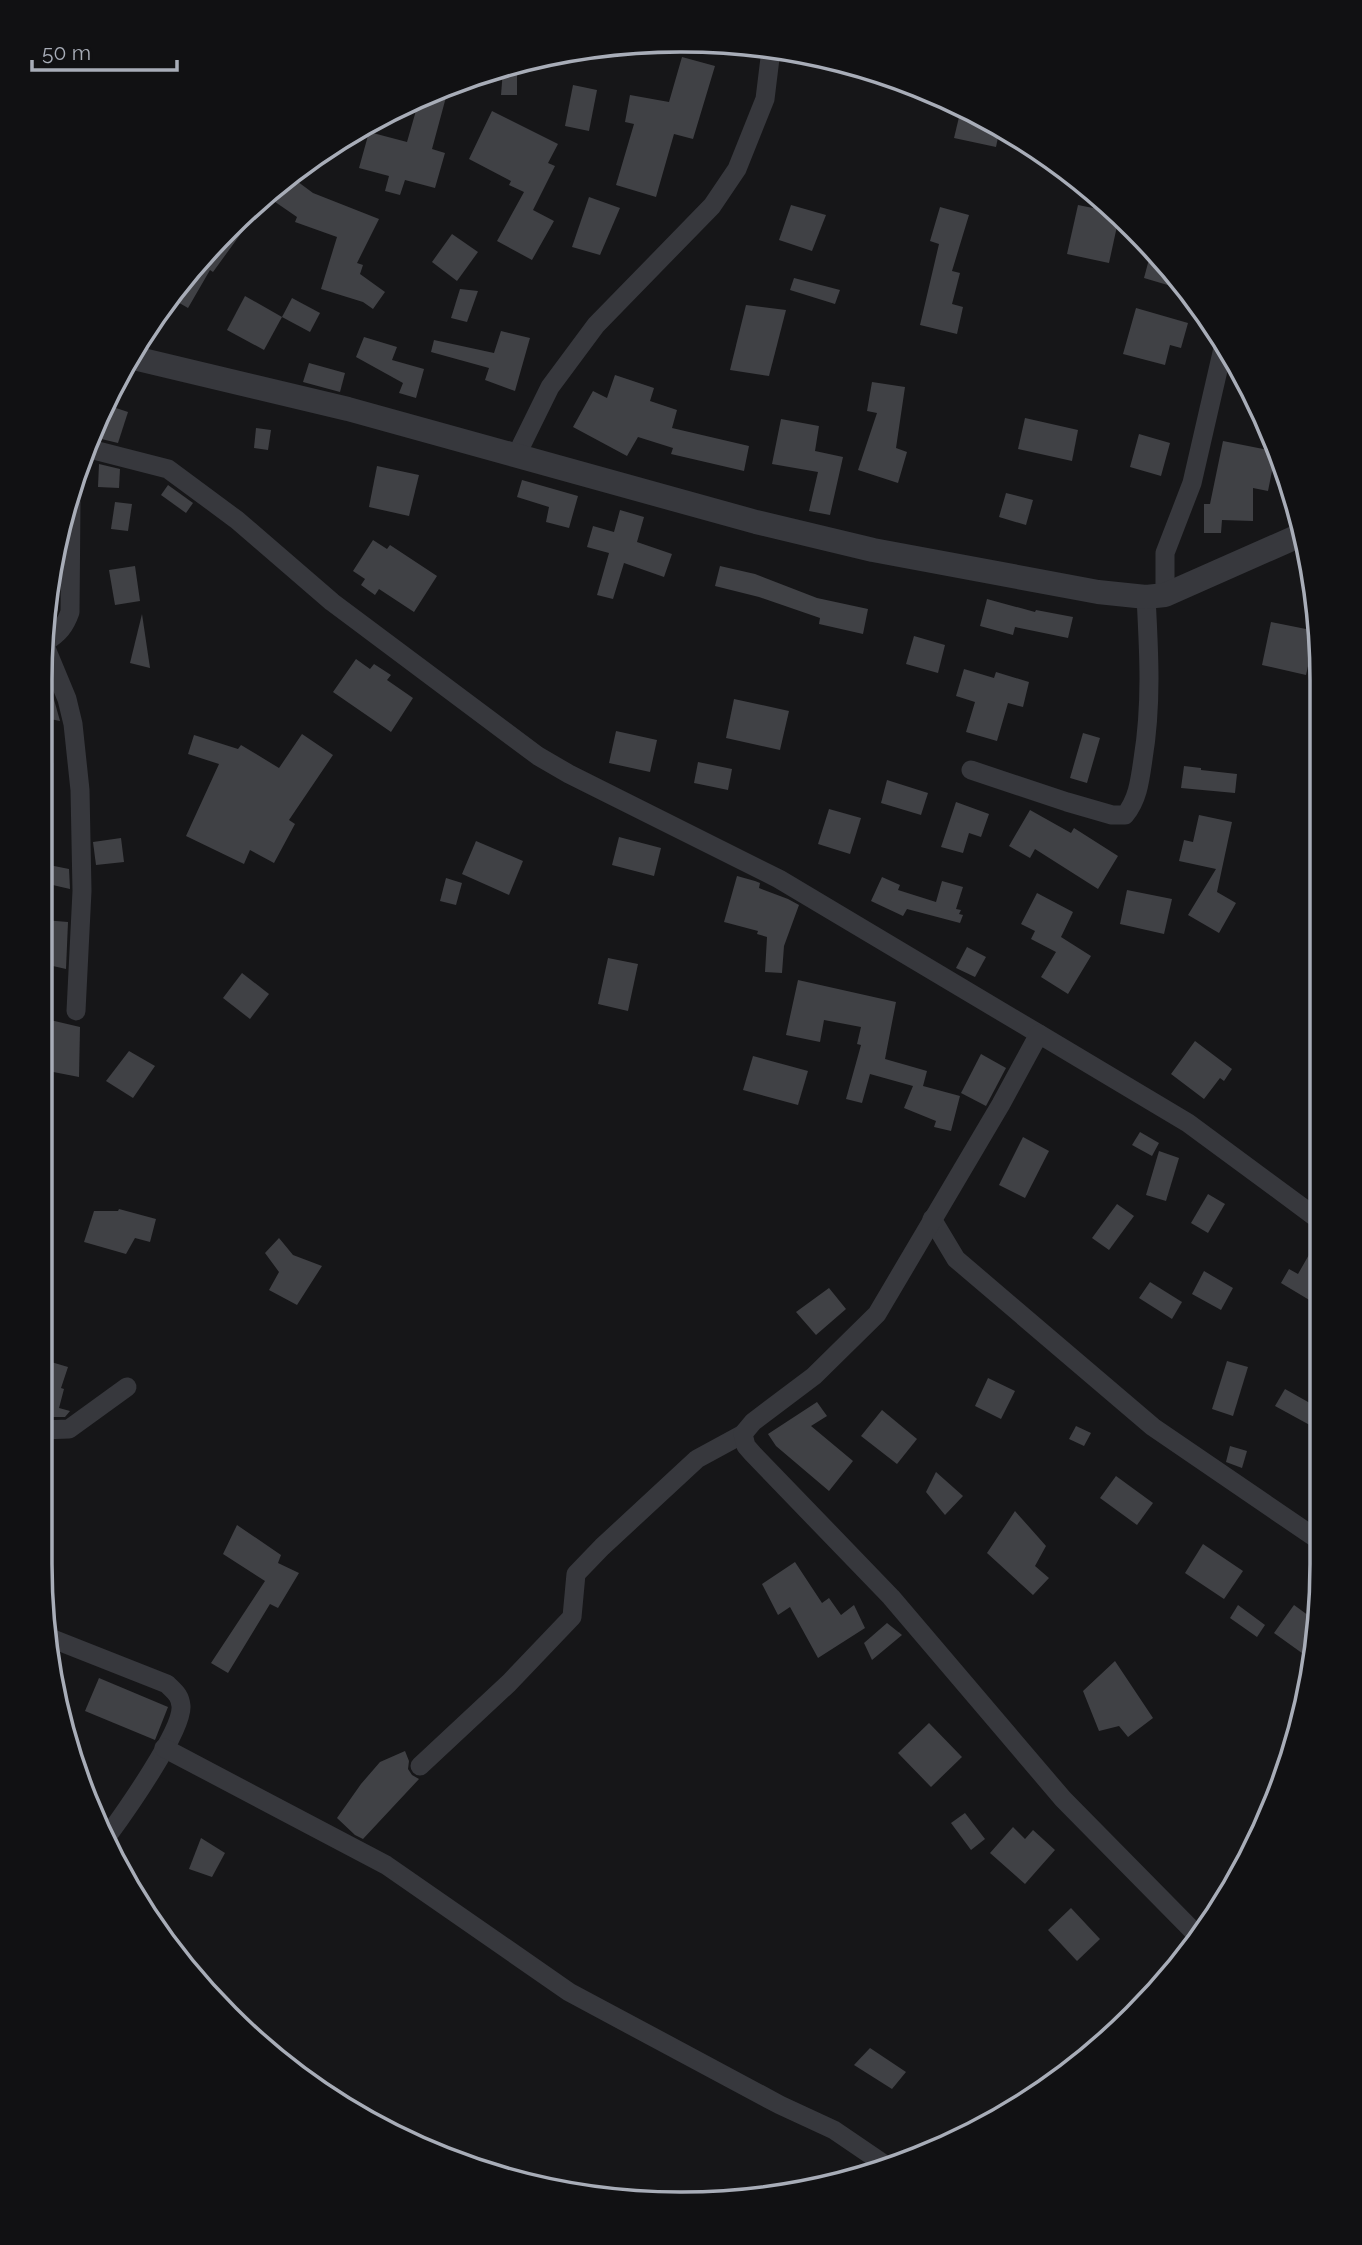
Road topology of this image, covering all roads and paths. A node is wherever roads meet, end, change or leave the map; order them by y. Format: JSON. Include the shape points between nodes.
{"nodes":[{"id":1,"x":770,"y":59,"type":"edge"},
{"id":2,"x":1220,"y":359,"type":"edge"},
{"id":3,"x":141,"y":360,"type":"edge"},
{"id":4,"x":96,"y":451,"type":"edge"},
{"id":5,"x":517,"y":454,"type":"junction"},
{"id":6,"x":71,"y":533,"type":"edge"},
{"id":7,"x":1293,"y":538,"type":"edge"},
{"id":8,"x":1155,"y":596,"type":"junction"},
{"id":9,"x":54,"y":637,"type":"edge"},
{"id":10,"x":53,"y":662,"type":"edge"},
{"id":11,"x":971,"y":770,"type":"dead end"},
{"id":12,"x":76,"y":1011,"type":"dead end"},
{"id":13,"x":1039,"y":1034,"type":"junction"},
{"id":14,"x":1310,"y":1213,"type":"edge"},
{"id":15,"x":932,"y":1219,"type":"junction"},
{"id":16,"x":127,"y":1387,"type":"dead end"},
{"id":17,"x":52,"y":1430,"type":"edge"},
{"id":18,"x":743,"y":1434,"type":"junction"},
{"id":19,"x":1310,"y":1534,"type":"edge"},
{"id":20,"x":57,"y":1641,"type":"edge"},
{"id":21,"x":164,"y":1748,"type":"junction"},
{"id":22,"x":420,"y":1766,"type":"dead end"},
{"id":23,"x":112,"y":1830,"type":"edge"},
{"id":24,"x":1192,"y":1930,"type":"edge"},
{"id":25,"x":879,"y":2160,"type":"edge"}],
"edges":[{"from":1,"to":5,"type":"street","via":[[765,99],[737,169],[712,206],[596,325],[550,387]]},
{"from":2,"to":8,"type":"street","via":[[1192,483],[1165,553]]},
{"from":3,"to":5,"type":"street"},
{"from":4,"to":13,"type":"street","via":[[168,469],[237,520],[342,609],[538,756],[779,878]]},
{"from":5,"to":8,"type":"street","via":[[873,550],[1098,592]]},
{"from":6,"to":9,"type":"street","via":[[70,612],[66,625]]},
{"from":7,"to":8,"type":"street"},
{"from":8,"to":11,"type":"street","via":[[1147,735],[1138,788],[1125,815],[1067,802]]},
{"from":10,"to":12,"type":"street","via":[[73,724],[79,790],[82,891]]},
{"from":13,"to":14,"type":"street","via":[[1188,1123]]},
{"from":13,"to":15,"type":"street"},
{"from":15,"to":18,"type":"street","via":[[877,1314],[814,1377]]},
{"from":15,"to":19,"type":"street","via":[[956,1259],[1153,1427]]},
{"from":16,"to":17,"type":"street","via":[[69,1429]]},
{"from":18,"to":22,"type":"street","via":[[697,1459],[602,1546],[576,1574],[572,1617],[509,1684]]},
{"from":18,"to":24,"type":"street","via":[[753,1454],[891,1597],[1063,1799]]},
{"from":20,"to":21,"type":"street","via":[[167,1684],[179,1696],[182,1709],[177,1727]]},
{"from":21,"to":23,"type":"street"},
{"from":21,"to":25,"type":"street","via":[[386,1864],[569,1992],[834,2130]]}]}
